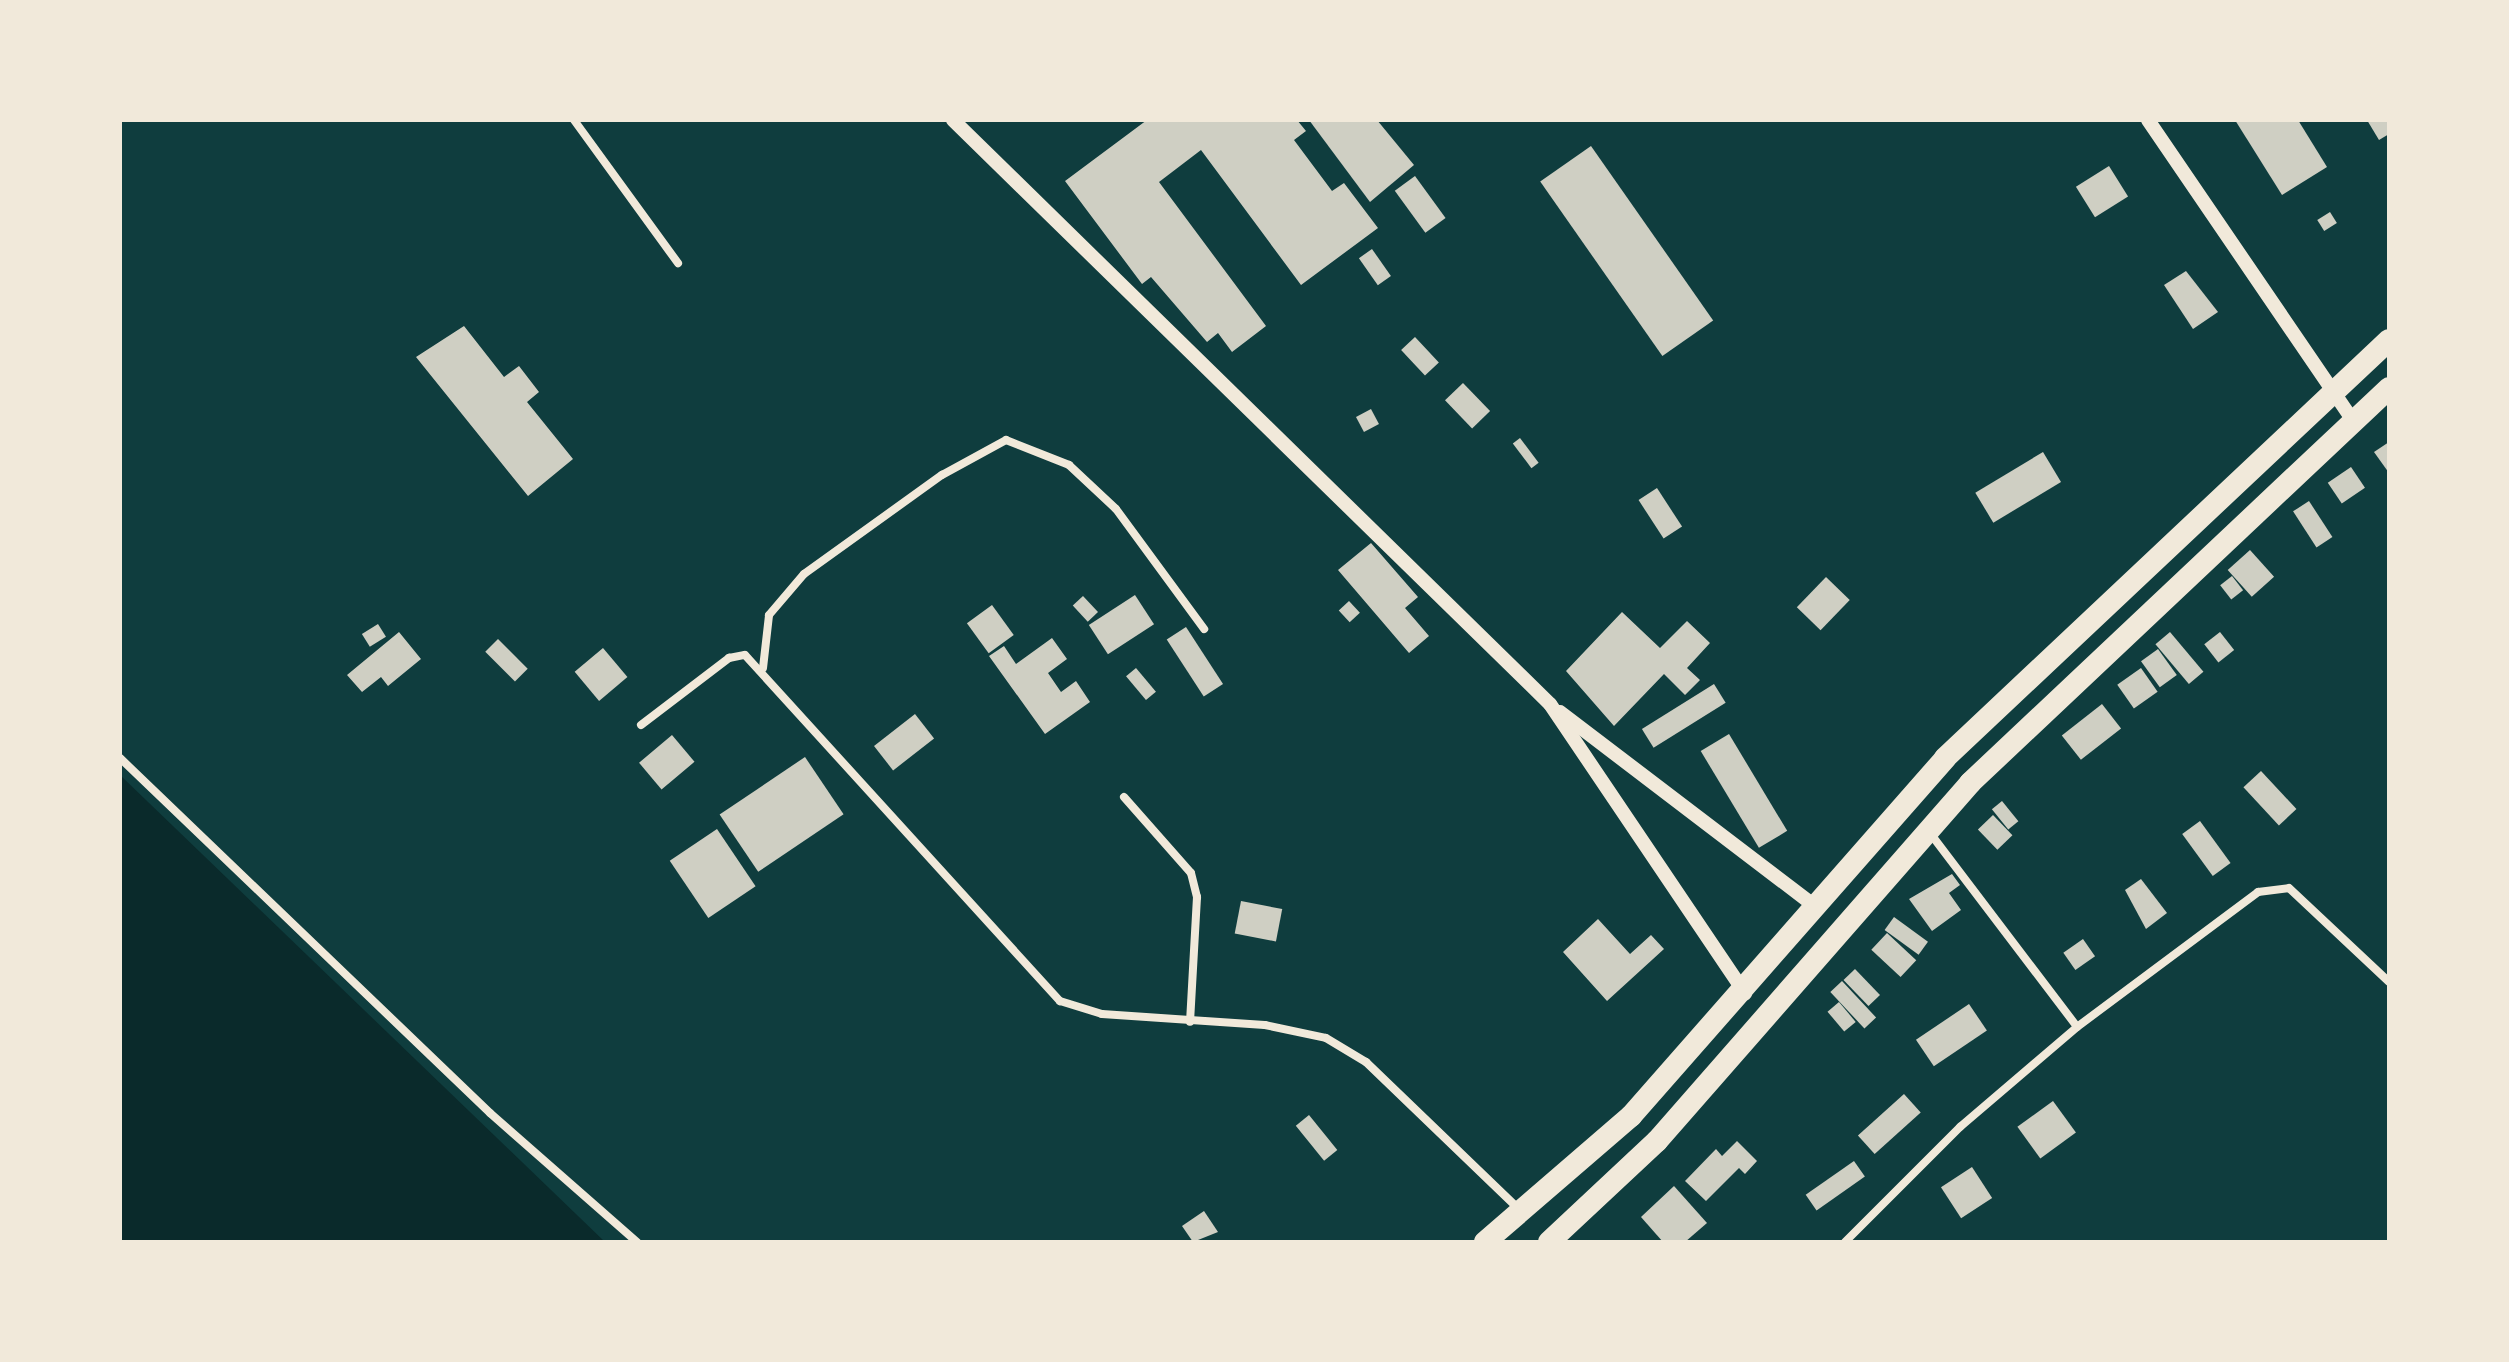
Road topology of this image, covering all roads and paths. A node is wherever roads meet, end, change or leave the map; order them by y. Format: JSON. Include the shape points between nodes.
{"nodes":[{"id":1,"x":574,"y":120,"type":"edge"},
{"id":2,"x":953,"y":120,"type":"edge"},
{"id":3,"x":2148,"y":120,"type":"edge"},
{"id":4,"x":678,"y":263,"type":"dead end"},
{"id":5,"x":2389,"y":340,"type":"edge"},
{"id":6,"x":2389,"y":388,"type":"edge"},
{"id":7,"x":2328,"y":394,"type":"junction"},
{"id":8,"x":2353,"y":420,"type":"junction"},
{"id":9,"x":1204,"y":629,"type":"dead end"},
{"id":10,"x":763,"y":668,"type":"junction"},
{"id":11,"x":1550,"y":704,"type":"junction"},
{"id":12,"x":641,"y":725,"type":"dead end"},
{"id":13,"x":120,"y":758,"type":"edge"},
{"id":14,"x":1124,"y":797,"type":"dead end"},
{"id":15,"x":1928,"y":831,"type":"junction"},
{"id":16,"x":1816,"y":907,"type":"junction"},
{"id":17,"x":2389,"y":982,"type":"edge"},
{"id":18,"x":1745,"y":994,"type":"junction"},
{"id":19,"x":1190,"y":1022,"type":"junction"},
{"id":20,"x":2077,"y":1027,"type":"junction"},
{"id":21,"x":1525,"y":1215,"type":"junction"},
{"id":22,"x":637,"y":1242,"type":"edge"},
{"id":23,"x":1485,"y":1242,"type":"edge"},
{"id":24,"x":1549,"y":1242,"type":"edge"},
{"id":25,"x":1845,"y":1242,"type":"edge"}],
"edges":[{"from":1,"to":4,"type":"street"},
{"from":2,"to":11,"type":"street"},
{"from":3,"to":7,"type":"street","via":[[2217,212]]},
{"from":5,"to":7,"type":"highway"},
{"from":6,"to":8,"type":"highway"},
{"from":7,"to":8,"type":"street"},
{"from":7,"to":16,"type":"highway","via":[[1945,758]]},
{"from":8,"to":15,"type":"highway"},
{"from":9,"to":10,"type":"street","via":[[1116,509],[1069,465],[1006,440],[942,475],[804,574],[769,615]]},
{"from":10,"to":12,"type":"street","via":[[745,655],[729,658]]},
{"from":10,"to":19,"type":"street","via":[[1060,1001],[1102,1014]]},
{"from":11,"to":16,"type":"street"},
{"from":11,"to":18,"type":"street"},
{"from":13,"to":22,"type":"street","via":[[490,1113]]},
{"from":14,"to":19,"type":"street","via":[[1191,873],[1197,897]]},
{"from":15,"to":20,"type":"street"},
{"from":15,"to":24,"type":"highway","via":[[1657,1141]]},
{"from":16,"to":18,"type":"highway"},
{"from":17,"to":20,"type":"street","via":[[2304,899],[2274,886]]},
{"from":18,"to":21,"type":"highway"},
{"from":19,"to":21,"type":"street","via":[[1265,1025],[1326,1038],[1366,1062]]},
{"from":20,"to":25,"type":"street","via":[[1960,1127]]},
{"from":21,"to":23,"type":"highway"}]}
